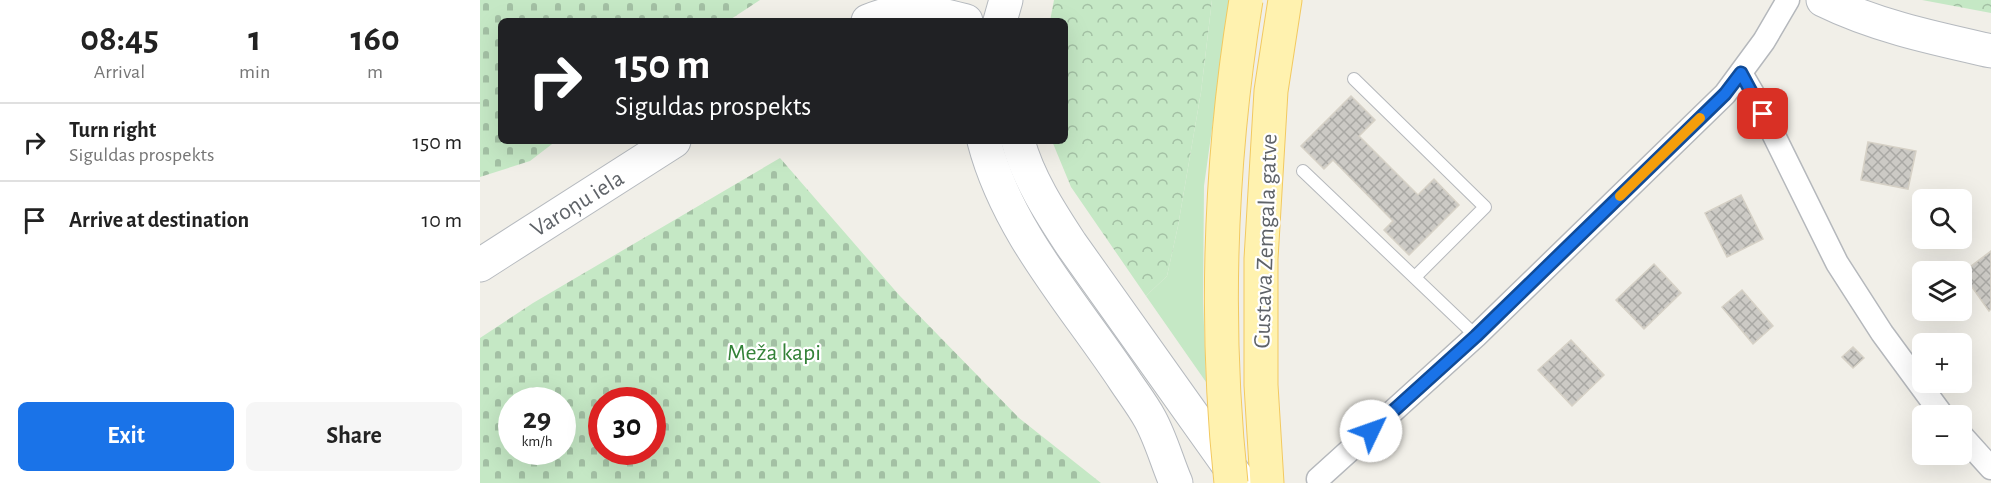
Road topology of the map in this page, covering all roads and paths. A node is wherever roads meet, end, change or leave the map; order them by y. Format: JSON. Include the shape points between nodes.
{"nodes":[{"id":1,"x":1006,"y":0,"type":"edge"},
{"id":2,"x":1246,"y":0,"type":"edge"},
{"id":3,"x":1285,"y":0,"type":"edge"},
{"id":4,"x":1788,"y":0,"type":"edge"},
{"id":5,"x":1823,"y":0,"type":"edge"},
{"id":6,"x":876,"y":18,"type":"edge"},
{"id":7,"x":954,"y":18,"type":"edge"},
{"id":8,"x":1001,"y":18,"type":"edge"},
{"id":9,"x":1991,"y":51,"type":"edge"},
{"id":10,"x":1741,"y":73,"type":"junction"},
{"id":11,"x":1354,"y":79,"type":"dead end"},
{"id":12,"x":669,"y":144,"type":"edge"},
{"id":13,"x":985,"y":144,"type":"edge"},
{"id":14,"x":1019,"y":144,"type":"edge"},
{"id":15,"x":1303,"y":171,"type":"dead end"},
{"id":16,"x":480,"y":265,"type":"edge"},
{"id":17,"x":1416,"y":278,"type":"junction"},
{"id":18,"x":1476,"y":336,"type":"junction"},
{"id":19,"x":1935,"y":405,"type":"edge"},
{"id":20,"x":1972,"y":447,"type":"edge"},
{"id":21,"x":1991,"y":468,"type":"edge"},
{"id":22,"x":1318,"y":478,"type":"dead end"},
{"id":23,"x":1176,"y":483,"type":"edge"},
{"id":24,"x":1231,"y":483,"type":"edge"},
{"id":25,"x":1240,"y":483,"type":"edge"},
{"id":26,"x":1267,"y":483,"type":"edge"}],
"edges":[{"from":1,"to":8,"type":"street"},
{"from":2,"to":24,"type":"main road","name":"Gustava Zemgala gatve","bridge":true,"via":[[1227,158],[1221,268],[1224,413]]},
{"from":3,"to":26,"type":"main road","name":"Gustava Zemgala gatve","via":[[1271,91],[1261,259],[1261,385]]},
{"from":4,"to":10,"type":"street"},
{"from":5,"to":9,"type":"street","via":[[1848,13],[1911,34]]},
{"from":6,"to":7,"type":"street","via":[[909,10]]},
{"from":10,"to":18,"type":"street","via":[[1725,94]]},
{"from":10,"to":19,"type":"street","via":[[1837,263]]},
{"from":11,"to":17,"type":"lane","via":[[1485,207]]},
{"from":12,"to":16,"type":"street","name":"Varoņu iela"},
{"from":13,"to":23,"type":"street","via":[[1011,212],[1151,420]]},
{"from":14,"to":25,"type":"street","via":[[1031,176],[1071,244]]},
{"from":15,"to":17,"type":"lane"},
{"from":17,"to":18,"type":"lane"},
{"from":18,"to":22,"type":"street"},
{"from":20,"to":21,"type":"street"}]}
